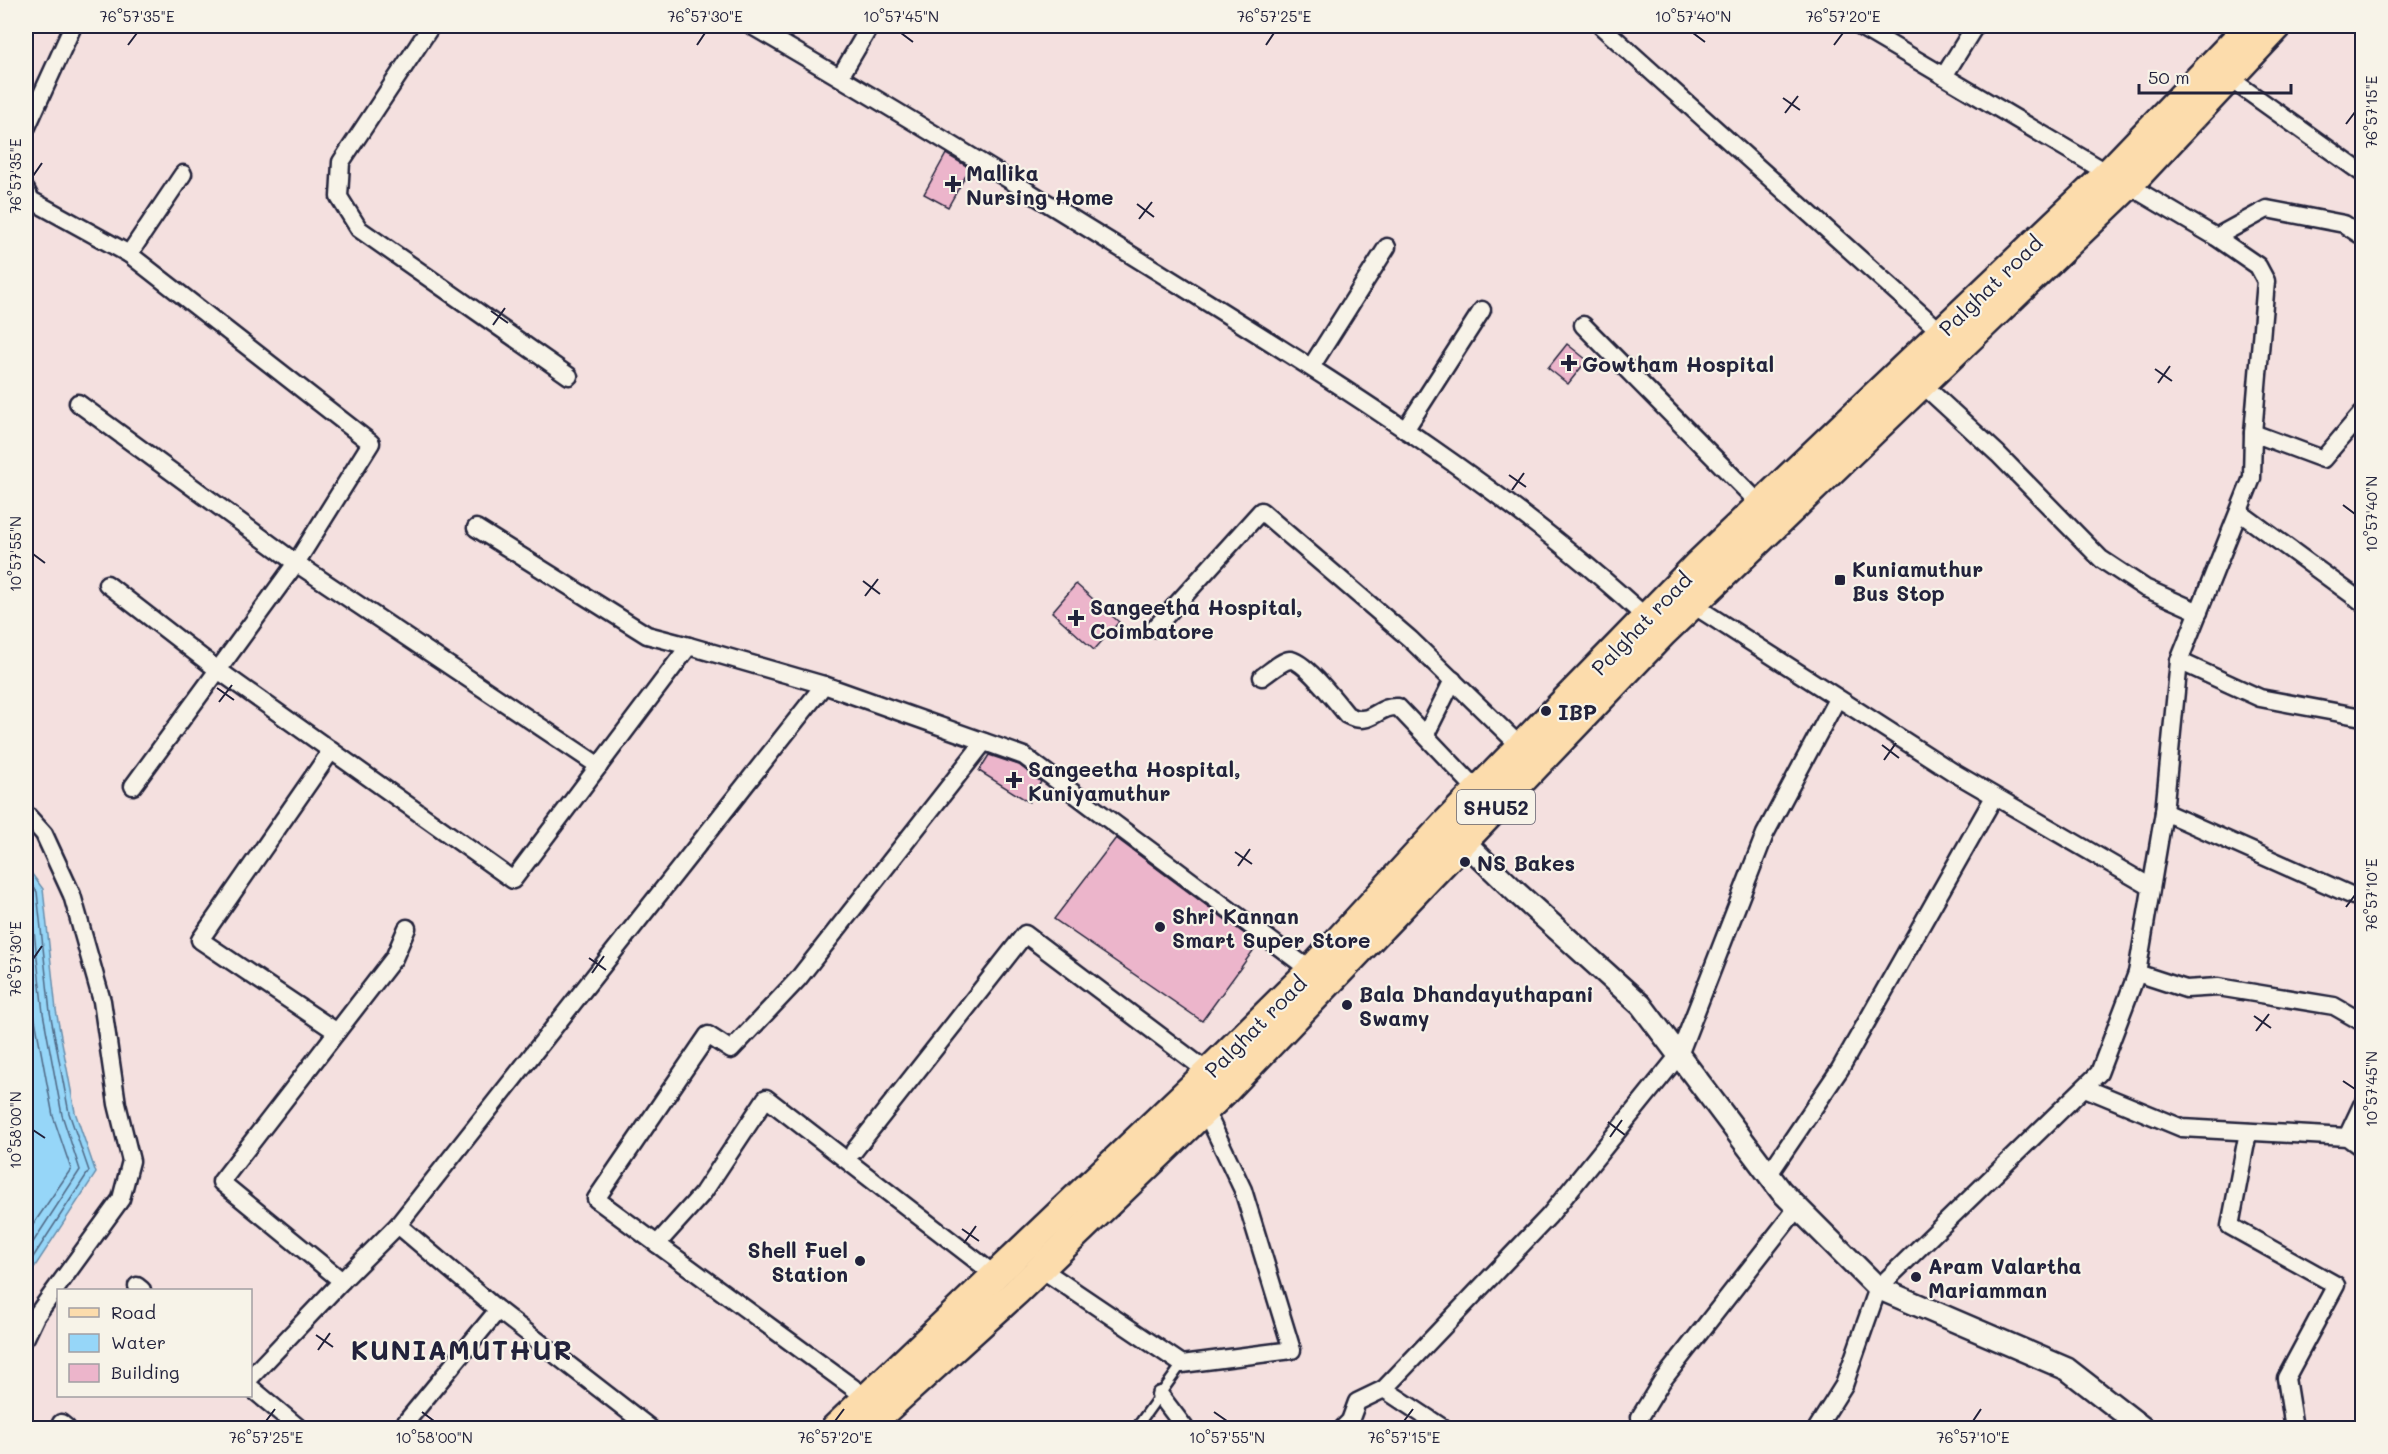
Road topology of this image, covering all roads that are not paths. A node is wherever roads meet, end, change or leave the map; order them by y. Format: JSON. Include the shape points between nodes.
{"nodes":[{"id":1,"x":73,"y":26,"type":"edge"},
{"id":2,"x":431,"y":26,"type":"edge"},
{"id":3,"x":752,"y":26,"type":"edge"},
{"id":4,"x":870,"y":26,"type":"edge"},
{"id":5,"x":1601,"y":26,"type":"edge"},
{"id":6,"x":1859,"y":26,"type":"edge"},
{"id":7,"x":1975,"y":26,"type":"edge"},
{"id":8,"x":2249,"y":26,"type":"edge"},
{"id":9,"x":2278,"y":26,"type":"edge"},
{"id":10,"x":1944,"y":76,"type":"junction"},
{"id":11,"x":840,"y":77,"type":"junction"},
{"id":12,"x":2229,"y":78,"type":"junction"},
{"id":13,"x":26,"y":129,"type":"edge"},
{"id":14,"x":2362,"y":173,"type":"edge"},
{"id":15,"x":183,"y":174,"type":"dead end"},
{"id":16,"x":2117,"y":180,"type":"junction"},
{"id":17,"x":26,"y":190,"type":"edge"},
{"id":18,"x":2362,"y":236,"type":"edge"},
{"id":19,"x":2216,"y":237,"type":"junction"},
{"id":20,"x":1387,"y":247,"type":"dead end"},
{"id":21,"x":129,"y":254,"type":"junction"},
{"id":22,"x":1482,"y":310,"type":"dead end"},
{"id":23,"x":1583,"y":326,"type":"dead end"},
{"id":24,"x":1941,"y":332,"type":"junction"},
{"id":25,"x":1311,"y":367,"type":"junction"},
{"id":26,"x":569,"y":376,"type":"dead end"},
{"id":27,"x":1921,"y":383,"type":"junction"},
{"id":28,"x":78,"y":403,"type":"dead end"},
{"id":29,"x":2362,"y":413,"type":"edge"},
{"id":30,"x":1405,"y":430,"type":"junction"},
{"id":31,"x":2253,"y":433,"type":"junction"},
{"id":32,"x":1761,"y":504,"type":"junction"},
{"id":33,"x":2239,"y":512,"type":"junction"},
{"id":34,"x":476,"y":528,"type":"dead end"},
{"id":35,"x":296,"y":563,"type":"junction"},
{"id":36,"x":107,"y":584,"type":"dead end"},
{"id":37,"x":1682,"y":598,"type":"junction"},
{"id":38,"x":2362,"y":602,"type":"edge"},
{"id":39,"x":2199,"y":612,"type":"junction"},
{"id":40,"x":1655,"y":626,"type":"junction"},
{"id":41,"x":1155,"y":628,"type":"dead end"},
{"id":42,"x":689,"y":646,"type":"junction"},
{"id":43,"x":2179,"y":661,"type":"junction"},
{"id":44,"x":218,"y":670,"type":"junction"},
{"id":45,"x":1262,"y":677,"type":"dead end"},
{"id":46,"x":1453,"y":680,"type":"junction"},
{"id":47,"x":824,"y":685,"type":"junction"},
{"id":48,"x":1837,"y":699,"type":"junction"},
{"id":49,"x":2362,"y":717,"type":"edge"},
{"id":50,"x":1426,"y":734,"type":"junction"},
{"id":51,"x":984,"y":742,"type":"junction"},
{"id":52,"x":1521,"y":747,"type":"junction"},
{"id":53,"x":331,"y":751,"type":"junction"},
{"id":54,"x":599,"y":766,"type":"junction"},
{"id":55,"x":133,"y":786,"type":"dead end"},
{"id":56,"x":1478,"y":791,"type":"junction"},
{"id":57,"x":1994,"y":797,"type":"junction"},
{"id":58,"x":2164,"y":812,"type":"junction"},
{"id":59,"x":26,"y":814,"type":"edge"},
{"id":60,"x":1454,"y":832,"type":"junction"},
{"id":61,"x":2151,"y":887,"type":"junction"},
{"id":62,"x":2353,"y":896,"type":"dead end"},
{"id":63,"x":407,"y":928,"type":"dead end"},
{"id":64,"x":2137,"y":973,"type":"junction"},
{"id":65,"x":1320,"y":978,"type":"junction"},
{"id":66,"x":2362,"y":1022,"type":"edge"},
{"id":67,"x":337,"y":1032,"type":"junction"},
{"id":68,"x":1679,"y":1055,"type":"junction"},
{"id":69,"x":1208,"y":1072,"type":"junction"},
{"id":70,"x":2085,"y":1088,"type":"junction"},
{"id":71,"x":2362,"y":1105,"type":"edge"},
{"id":72,"x":1205,"y":1110,"type":"junction"},
{"id":73,"x":2248,"y":1132,"type":"junction"},
{"id":74,"x":2347,"y":1137,"type":"junction"},
{"id":75,"x":2362,"y":1148,"type":"edge"},
{"id":76,"x":854,"y":1151,"type":"dead end"},
{"id":77,"x":1768,"y":1174,"type":"junction"},
{"id":78,"x":1798,"y":1207,"type":"junction"},
{"id":79,"x":398,"y":1225,"type":"junction"},
{"id":80,"x":657,"y":1244,"type":"junction"},
{"id":81,"x":1040,"y":1268,"type":"junction"},
{"id":82,"x":995,"y":1275,"type":"junction"},
{"id":83,"x":342,"y":1281,"type":"junction"},
{"id":84,"x":1878,"y":1288,"type":"junction"},
{"id":85,"x":498,"y":1310,"type":"junction"},
{"id":86,"x":26,"y":1337,"type":"edge"},
{"id":87,"x":1182,"y":1364,"type":"junction"},
{"id":88,"x":252,"y":1376,"type":"edge"},
{"id":89,"x":252,"y":1389,"type":"edge"},
{"id":90,"x":1384,"y":1389,"type":"junction"},
{"id":91,"x":1160,"y":1395,"type":"junction"},
{"id":92,"x":867,"y":1398,"type":"junction"},
{"id":93,"x":299,"y":1428,"type":"edge"},
{"id":94,"x":401,"y":1428,"type":"edge"},
{"id":95,"x":650,"y":1428,"type":"edge"},
{"id":96,"x":835,"y":1428,"type":"edge"},
{"id":97,"x":866,"y":1428,"type":"edge"},
{"id":98,"x":1136,"y":1428,"type":"edge"},
{"id":99,"x":1185,"y":1428,"type":"edge"},
{"id":100,"x":1343,"y":1428,"type":"edge"},
{"id":101,"x":1443,"y":1428,"type":"edge"},
{"id":102,"x":1642,"y":1428,"type":"edge"},
{"id":103,"x":1817,"y":1428,"type":"edge"},
{"id":104,"x":2143,"y":1428,"type":"edge"},
{"id":105,"x":2294,"y":1428,"type":"edge"}],
"edges":[{"from":1,"to":13,"type":"street"},
{"from":2,"to":26,"type":"street","via":[[341,162],[339,197],[359,229]]},
{"from":3,"to":11,"type":"street"},
{"from":4,"to":11,"type":"street"},
{"from":5,"to":24,"type":"street"},
{"from":6,"to":10,"type":"street"},
{"from":7,"to":10,"type":"street"},
{"from":8,"to":16,"type":"main road","name":"Palghat road","number":"SHU52"},
{"from":9,"to":12,"type":"main road","name":"Palghat road","number":"SHU52"},
{"from":10,"to":16,"type":"street"},
{"from":11,"to":25,"type":"street"},
{"from":12,"to":14,"type":"street"},
{"from":12,"to":16,"type":"main road","name":"Palghat road","number":"SHU52"},
{"from":15,"to":21,"type":"street"},
{"from":16,"to":19,"type":"street"},
{"from":16,"to":24,"type":"main road","name":"Palghat road","number":"SHU52"},
{"from":16,"to":27,"type":"main road","name":"Palghat road","number":"SHU52"},
{"from":17,"to":21,"type":"street","via":[[31,200]]},
{"from":18,"to":19,"type":"street","via":[[2344,224],[2267,209]]},
{"from":19,"to":31,"type":"street","via":[[2258,266],[2266,281]]},
{"from":20,"to":25,"type":"street"},
{"from":21,"to":35,"type":"street","via":[[371,443]]},
{"from":22,"to":30,"type":"street"},
{"from":23,"to":32,"type":"street"},
{"from":24,"to":32,"type":"main road","name":"Palghat road","number":"SHU52"},
{"from":25,"to":30,"type":"street"},
{"from":27,"to":37,"type":"main road","name":"Palghat road","number":"SHU52"},
{"from":27,"to":39,"type":"street","via":[[1998,454],[2101,559],[2145,588]]},
{"from":28,"to":35,"type":"street"},
{"from":29,"to":31,"type":"street","via":[[2322,459]]},
{"from":30,"to":40,"type":"street","via":[[1541,526]]},
{"from":31,"to":33,"type":"street","via":[[2252,478]]},
{"from":32,"to":37,"type":"main road","name":"Palghat road","number":"SHU52"},
{"from":33,"to":38,"type":"street"},
{"from":33,"to":39,"type":"street"},
{"from":34,"to":42,"type":"street","via":[[647,635]]},
{"from":35,"to":44,"type":"street"},
{"from":35,"to":54,"type":"street"},
{"from":36,"to":44,"type":"street"},
{"from":37,"to":40,"type":"main road","name":"Palghat road","number":"SHU52"},
{"from":37,"to":48,"type":"street"},
{"from":39,"to":43,"type":"street"},
{"from":40,"to":52,"type":"main road","name":"Palghat road","number":"SHU52"},
{"from":40,"to":60,"type":"main road","name":"Palghat road","number":"SHU52"},
{"from":41,"to":46,"type":"street","via":[[1261,511]]},
{"from":42,"to":47,"type":"street"},
{"from":42,"to":54,"type":"street"},
{"from":43,"to":49,"type":"street","via":[[2260,698]]},
{"from":43,"to":58,"type":"street"},
{"from":44,"to":53,"type":"street"},
{"from":44,"to":55,"type":"street"},
{"from":45,"to":50,"type":"street","via":[[1293,660],[1304,666],[1347,715],[1364,721],[1390,706],[1398,707]]},
{"from":46,"to":50,"type":"street"},
{"from":46,"to":52,"type":"street"},
{"from":47,"to":51,"type":"street"},
{"from":47,"to":79,"type":"street"},
{"from":48,"to":57,"type":"street"},
{"from":48,"to":68,"type":"street","via":[[1765,834]]},
{"from":50,"to":56,"type":"street"},
{"from":51,"to":65,"type":"street","via":[[1024,756]]},
{"from":51,"to":80,"type":"street","via":[[798,979],[731,1050],[708,1035],[596,1199]]},
{"from":52,"to":56,"type":"main road","name":"Palghat road","number":"SHU52"},
{"from":53,"to":54,"type":"street","via":[[513,880]]},
{"from":53,"to":67,"type":"street","via":[[200,940]]},
{"from":56,"to":60,"type":"main road","name":"Palghat road","number":"SHU52"},
{"from":57,"to":61,"type":"street"},
{"from":57,"to":77,"type":"street","via":[[1840,1069]]},
{"from":58,"to":61,"type":"street"},
{"from":58,"to":62,"type":"street"},
{"from":59,"to":86,"type":"street","via":[[44,834],[72,895],[102,1001],[117,1104],[131,1161],[121,1199],[36,1316]]},
{"from":60,"to":65,"type":"main road","name":"Palghat road","number":"SHU52"},
{"from":60,"to":68,"type":"street","via":[[1641,1005]]},
{"from":61,"to":64,"type":"street"},
{"from":63,"to":67,"type":"street","via":[[394,958]]},
{"from":64,"to":66,"type":"street","via":[[2186,989],[2218,987],[2334,1006]]},
{"from":64,"to":70,"type":"street","via":[[2099,1073]]},
{"from":65,"to":69,"type":"main road","name":"Palghat road","number":"SHU52"},
{"from":65,"to":72,"type":"main road","name":"Palghat road","number":"SHU52"},
{"from":67,"to":83,"type":"street","via":[[221,1182]]},
{"from":68,"to":77,"type":"street"},
{"from":68,"to":90,"type":"street","via":[[1549,1216]]},
{"from":69,"to":76,"type":"street","via":[[1025,934]]},
{"from":69,"to":82,"type":"main road","name":"Palghat road","number":"SHU52"},
{"from":70,"to":73,"type":"street","via":[[2182,1128]]},
{"from":70,"to":84,"type":"street"},
{"from":71,"to":74,"type":"street"},
{"from":72,"to":81,"type":"main road","name":"Palghat road","number":"SHU52"},
{"from":72,"to":87,"type":"street","via":[[1243,1190],[1292,1350]]},
{"from":73,"to":74,"type":"street"},
{"from":73,"to":105,"type":"street","via":[[2230,1226],[2336,1285],[2286,1378]]},
{"from":74,"to":75,"type":"street"},
{"from":77,"to":78,"type":"street"},
{"from":78,"to":84,"type":"street"},
{"from":78,"to":102,"type":"street","via":[[1662,1381],[1640,1417]]},
{"from":79,"to":83,"type":"street"},
{"from":79,"to":85,"type":"street"},
{"from":80,"to":82,"type":"street","via":[[703,1193],[766,1098]]},
{"from":80,"to":92,"type":"street"},
{"from":81,"to":87,"type":"street"},
{"from":81,"to":97,"type":"main road","name":"Palghat road","number":"SHU52"},
{"from":82,"to":92,"type":"main road","name":"Palghat road","number":"SHU52"},
{"from":83,"to":88,"type":"street"},
{"from":84,"to":103,"type":"street","via":[[1844,1385]]},
{"from":84,"to":104,"type":"street","via":[[2067,1369]]},
{"from":85,"to":94,"type":"street"},
{"from":85,"to":95,"type":"street"},
{"from":87,"to":91,"type":"lane"},
{"from":89,"to":93,"type":"street"},
{"from":90,"to":100,"type":"street","via":[[1357,1402]]},
{"from":90,"to":101,"type":"street"},
{"from":91,"to":98,"type":"lane"},
{"from":91,"to":99,"type":"street"},
{"from":92,"to":96,"type":"main road","name":"Palghat road","number":"SHU52"}]}
